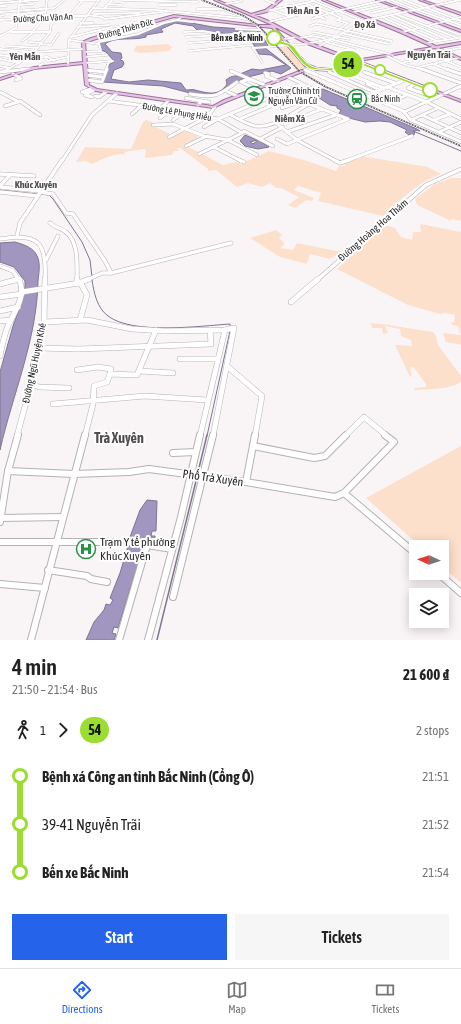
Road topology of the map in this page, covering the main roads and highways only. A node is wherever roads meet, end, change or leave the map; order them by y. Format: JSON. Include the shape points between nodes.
{"nodes":[{"id":1,"x":216,"y":0,"type":"edge"},
{"id":2,"x":323,"y":0,"type":"edge"},
{"id":3,"x":420,"y":0,"type":"edge"},
{"id":4,"x":427,"y":0,"type":"edge"},
{"id":5,"x":280,"y":1,"type":"edge"},
{"id":6,"x":378,"y":1,"type":"edge"},
{"id":7,"x":436,"y":4,"type":"junction"},
{"id":8,"x":461,"y":14,"type":"edge"},
{"id":9,"x":251,"y":15,"type":"junction"},
{"id":10,"x":268,"y":22,"type":"junction"},
{"id":11,"x":273,"y":27,"type":"junction"},
{"id":12,"x":277,"y":27,"type":"junction"},
{"id":13,"x":461,"y":31,"type":"edge"},
{"id":14,"x":460,"y":45,"type":"edge"},
{"id":15,"x":435,"y":48,"type":"junction"},
{"id":16,"x":459,"y":58,"type":"edge"},
{"id":17,"x":356,"y":62,"type":"junction"},
{"id":18,"x":85,"y":66,"type":"junction"},
{"id":19,"x":311,"y":68,"type":"junction"},
{"id":20,"x":0,"y":79,"type":"edge"},
{"id":21,"x":461,"y":101,"type":"edge"}],
"edges":[{"from":1,"to":9,"type":"main road"},
{"from":2,"to":15,"type":"main road"},
{"from":3,"to":7,"type":"main road"},
{"from":4,"to":7,"type":"main road"},
{"from":5,"to":9,"type":"main road","via":[[269,10]]},
{"from":6,"to":13,"type":"main road"},
{"from":7,"to":8,"type":"main road"},
{"from":9,"to":10,"type":"main road"},
{"from":10,"to":11,"type":"main road"},
{"from":10,"to":12,"type":"main road"},
{"from":11,"to":12,"type":"main road","name":"Đường Thiên Đức"},
{"from":11,"to":18,"type":"main road","name":"Đường Thiên Đức","via":[[193,20],[181,16],[168,17],[88,39],[84,42]]},
{"from":11,"to":19,"type":"main road"},
{"from":12,"to":17,"type":"main road","via":[[308,43]]},
{"from":14,"to":15,"type":"main road"},
{"from":15,"to":16,"type":"main road"},
{"from":15,"to":17,"type":"main road"},
{"from":17,"to":19,"type":"main road","via":[[330,71]]},
{"from":17,"to":21,"type":"main road"},
{"from":18,"to":19,"type":"main road","via":[[88,86],[92,89],[215,107]]},
{"from":18,"to":20,"type":"main road","via":[[39,68]]}]}
